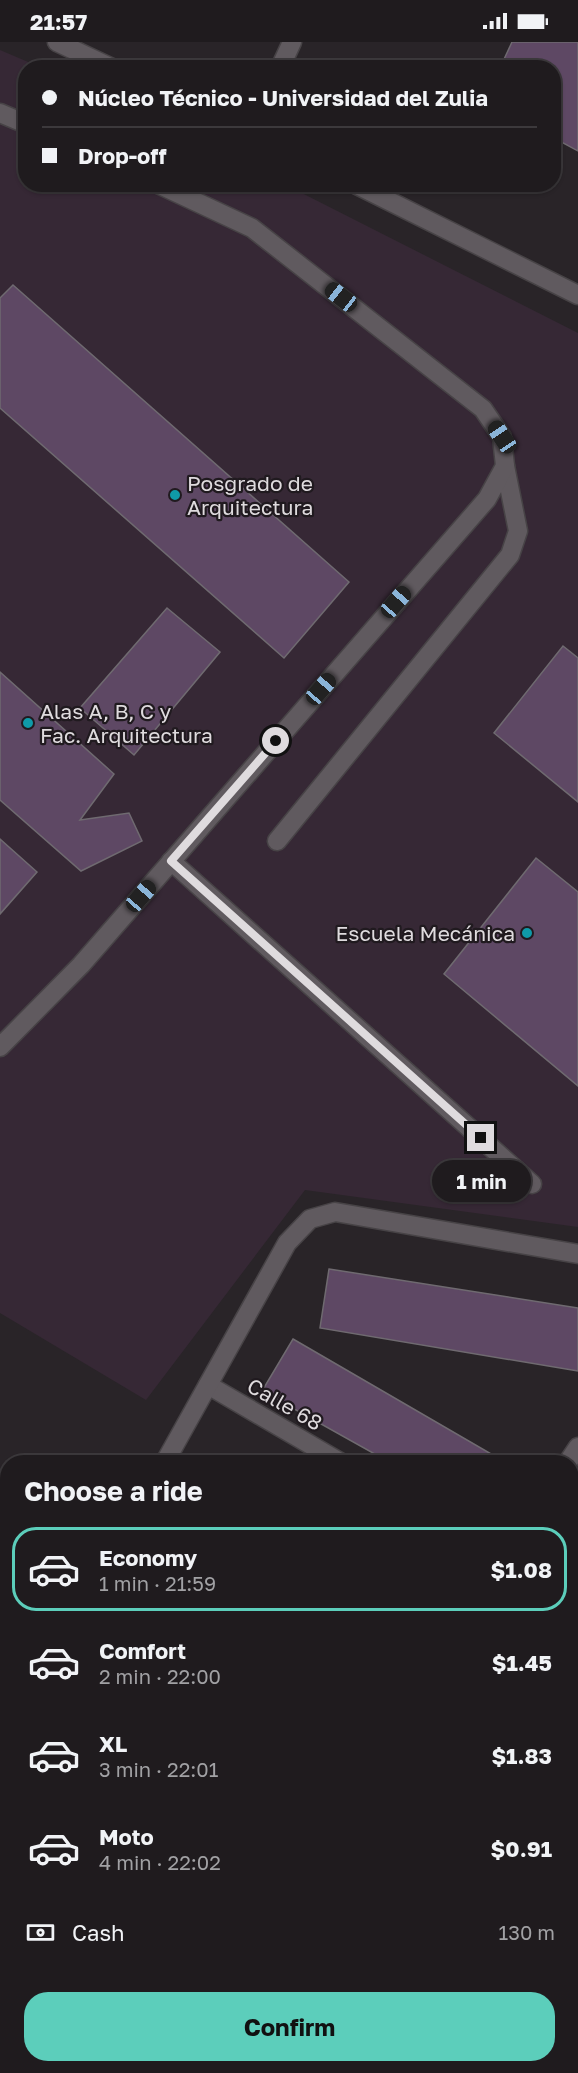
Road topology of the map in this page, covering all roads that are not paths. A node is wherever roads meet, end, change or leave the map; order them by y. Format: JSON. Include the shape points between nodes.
{"nodes":[{"id":1,"x":57,"y":42,"type":"edge"},
{"id":2,"x":292,"y":42,"type":"edge"},
{"id":3,"x":95,"y":60,"type":"edge"},
{"id":4,"x":284,"y":60,"type":"edge"},
{"id":5,"x":0,"y":113,"type":"edge"},
{"id":6,"x":18,"y":121,"type":"edge"},
{"id":7,"x":175,"y":192,"type":"edge"},
{"id":8,"x":371,"y":192,"type":"edge"},
{"id":9,"x":578,"y":295,"type":"edge"},
{"id":10,"x":505,"y":466,"type":"junction"},
{"id":11,"x":277,"y":841,"type":"dead end"},
{"id":12,"x":171,"y":861,"type":"junction"},
{"id":13,"x":0,"y":1047,"type":"edge"},
{"id":14,"x":532,"y":1184,"type":"dead end"},
{"id":15,"x":578,"y":1254,"type":"edge"},
{"id":16,"x":208,"y":1385,"type":"junction"},
{"id":17,"x":169,"y":1455,"type":"edge"},
{"id":18,"x":328,"y":1455,"type":"edge"}],
"edges":[{"from":1,"to":3,"type":"street"},
{"from":2,"to":4,"type":"street"},
{"from":5,"to":6,"type":"street"},
{"from":7,"to":10,"type":"street","via":[[252,228],[483,409],[502,437]]},
{"from":8,"to":9,"type":"street"},
{"from":10,"to":11,"type":"street","via":[[518,531],[510,555]]},
{"from":10,"to":12,"type":"street","via":[[486,499]]},
{"from":12,"to":13,"type":"street","via":[[81,965]]},
{"from":12,"to":14,"type":"street"},
{"from":15,"to":16,"type":"street","via":[[335,1212],[310,1219],[287,1243]]},
{"from":16,"to":17,"type":"street"},
{"from":16,"to":18,"type":"street","name":"Calle 68"}]}
